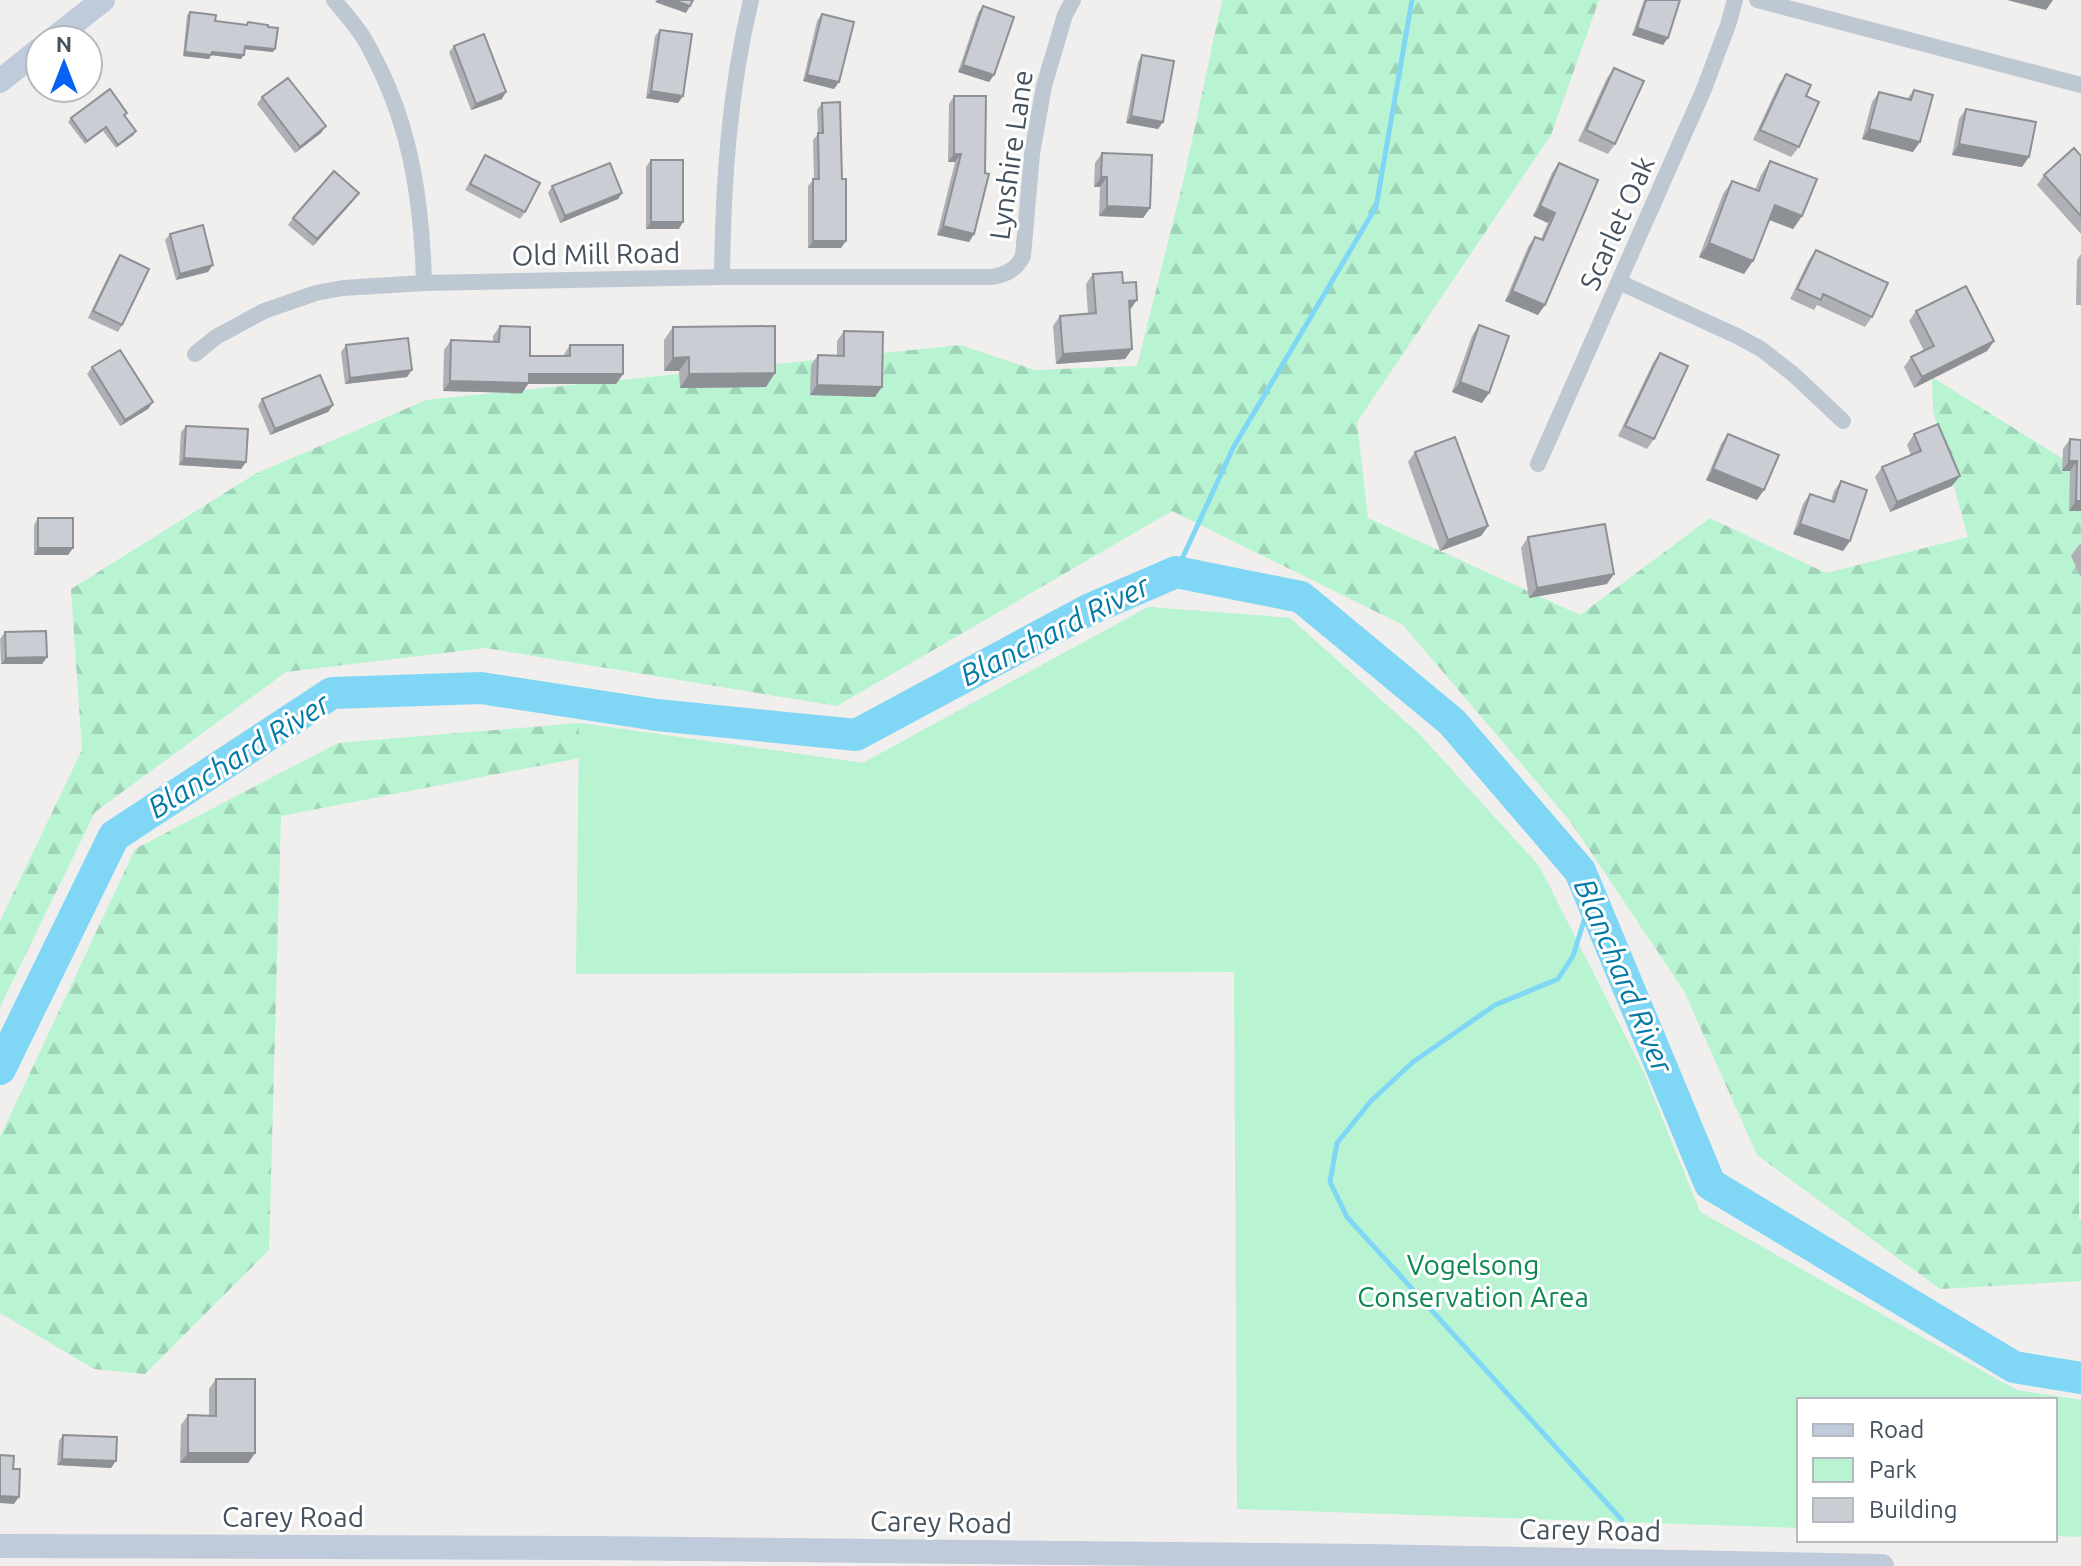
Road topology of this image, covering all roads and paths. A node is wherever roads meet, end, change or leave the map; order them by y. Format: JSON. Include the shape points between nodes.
{"nodes":[{"id":1,"x":103,"y":0,"type":"edge"},
{"id":2,"x":334,"y":0,"type":"edge"},
{"id":3,"x":751,"y":0,"type":"edge"},
{"id":4,"x":1073,"y":0,"type":"edge"},
{"id":5,"x":1735,"y":0,"type":"edge"},
{"id":6,"x":1757,"y":0,"type":"edge"},
{"id":7,"x":72,"y":24,"type":"edge"},
{"id":8,"x":24,"y":62,"type":"edge"},
{"id":9,"x":0,"y":81,"type":"edge"},
{"id":10,"x":2081,"y":85,"type":"edge"},
{"id":11,"x":1013,"y":270,"type":"joint"},
{"id":12,"x":722,"y":277,"type":"junction"},
{"id":13,"x":1619,"y":282,"type":"junction"},
{"id":14,"x":424,"y":283,"type":"junction"},
{"id":15,"x":195,"y":354,"type":"dead end"},
{"id":16,"x":1843,"y":421,"type":"dead end"},
{"id":17,"x":1538,"y":464,"type":"dead end"},
{"id":18,"x":0,"y":1546,"type":"edge"},
{"id":19,"x":1882,"y":1566,"type":"edge"}],
"edges":[{"from":1,"to":7,"type":"main road"},
{"from":2,"to":14,"type":"street","via":[[368,46],[405,134],[421,215]]},
{"from":3,"to":12,"type":"street","via":[[728,135]]},
{"from":4,"to":11,"type":"street","name":"Lynshire Lane","via":[[1044,86],[1025,245]]},
{"from":5,"to":13,"type":"street","name":"Scarlet Oak","via":[[1704,89]]},
{"from":6,"to":10,"type":"street"},
{"from":8,"to":9,"type":"main road"},
{"from":11,"to":12,"type":"street","name":"Old Mill Road","via":[[992,277]]},
{"from":12,"to":14,"type":"street","name":"Old Mill Road"},
{"from":13,"to":16,"type":"street","via":[[1761,349]]},
{"from":13,"to":17,"type":"street","name":"Scarlet Oak"},
{"from":14,"to":15,"type":"street","name":"Old Mill Road","via":[[343,288],[289,301],[239,323]]},
{"from":18,"to":19,"type":"main road","name":"Carey Road","via":[[1366,1556]]}]}
